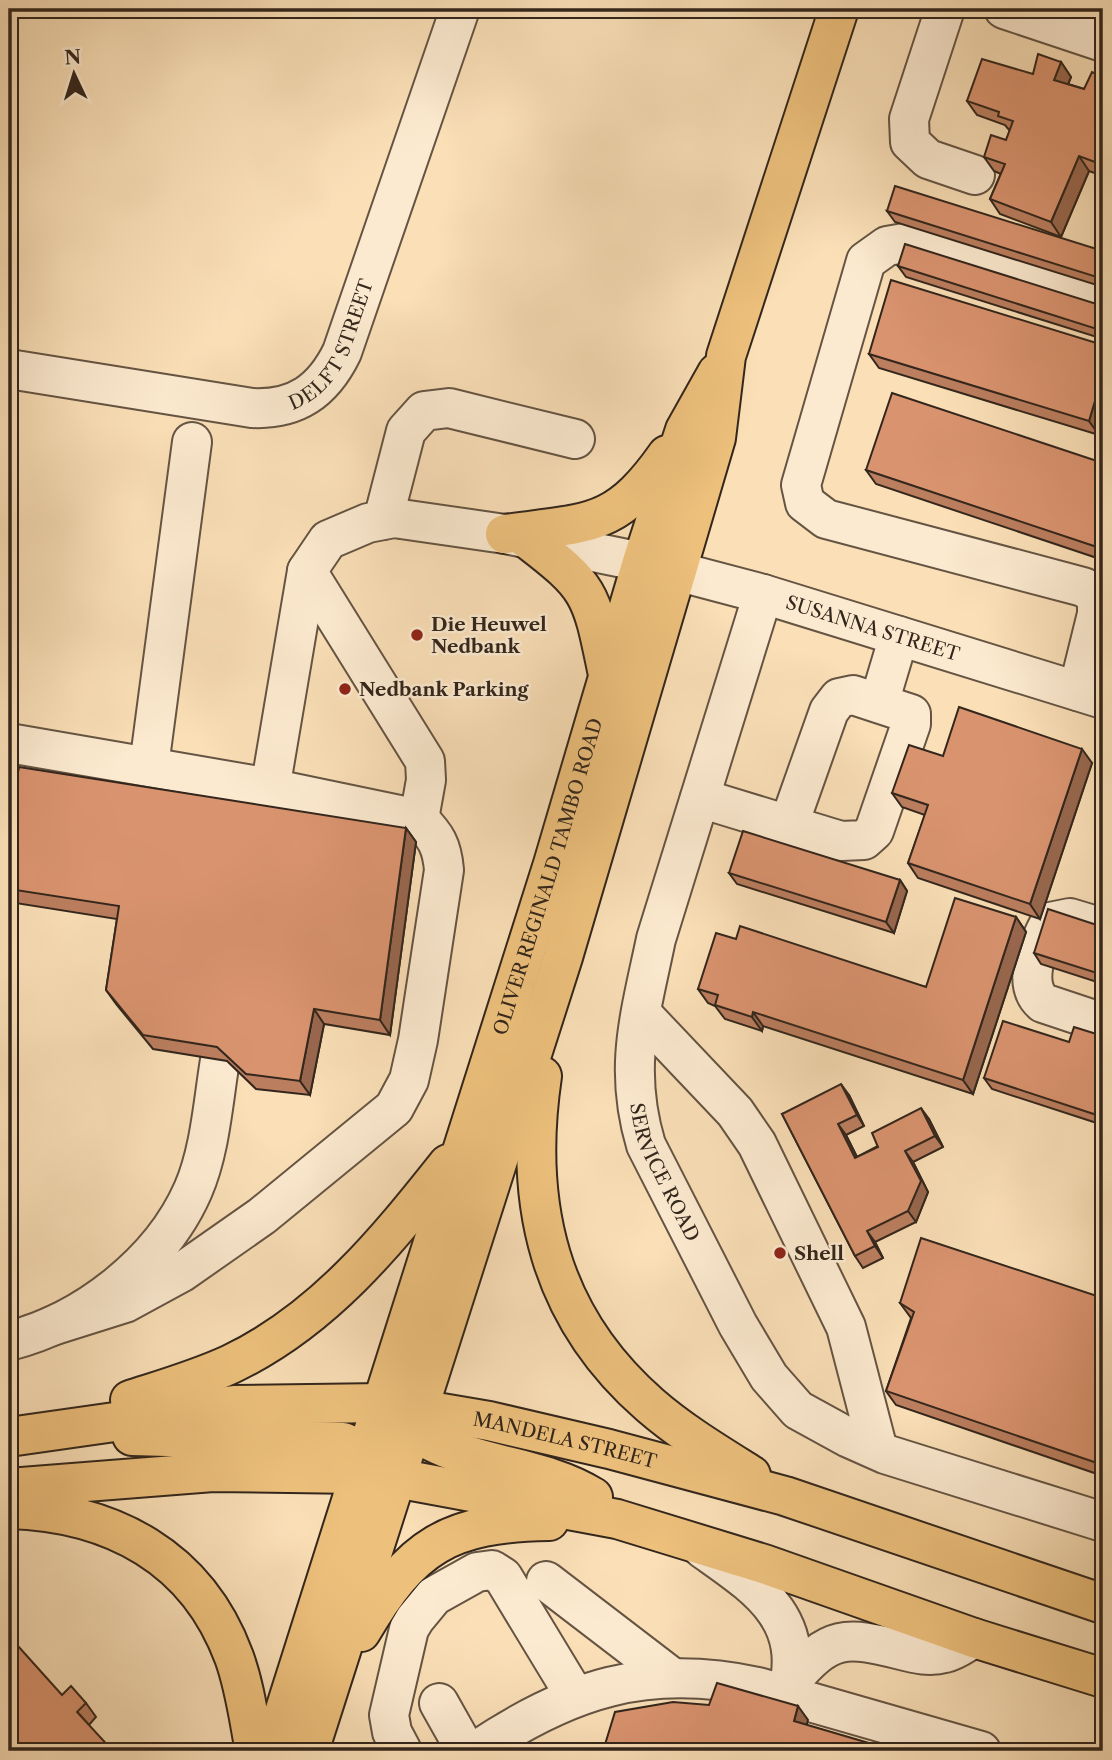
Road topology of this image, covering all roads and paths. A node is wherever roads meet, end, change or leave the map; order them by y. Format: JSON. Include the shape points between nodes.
{"nodes":[{"id":1,"x":460,"y":9,"type":"edge"},
{"id":2,"x":839,"y":9,"type":"edge"},
{"id":3,"x":945,"y":9,"type":"edge"},
{"id":4,"x":1004,"y":9,"type":"edge"},
{"id":5,"x":1103,"y":42,"type":"edge"},
{"id":6,"x":975,"y":176,"type":"dead end"},
{"id":7,"x":1103,"y":299,"type":"edge"},
{"id":8,"x":726,"y":356,"type":"junction"},
{"id":9,"x":9,"y":369,"type":"edge"},
{"id":10,"x":685,"y":430,"type":"junction"},
{"id":11,"x":575,"y":439,"type":"dead end"},
{"id":12,"x":192,"y":443,"type":"dead end"},
{"id":13,"x":383,"y":520,"type":"junction"},
{"id":14,"x":516,"y":536,"type":"junction"},
{"id":15,"x":659,"y":566,"type":"junction"},
{"id":16,"x":307,"y":572,"type":"junction"},
{"id":17,"x":763,"y":594,"type":"junction"},
{"id":18,"x":1100,"y":597,"type":"edge"},
{"id":19,"x":899,"y":636,"type":"junction"},
{"id":20,"x":608,"y":675,"type":"junction"},
{"id":21,"x":1091,"y":695,"type":"edge"},
{"id":22,"x":879,"y":703,"type":"junction"},
{"id":23,"x":9,"y":743,"type":"edge"},
{"id":24,"x":149,"y":766,"type":"junction"},
{"id":25,"x":700,"y":798,"type":"junction"},
{"id":26,"x":268,"y":803,"type":"junction"},
{"id":27,"x":586,"y":816,"type":"junction"},
{"id":28,"x":419,"y":819,"type":"junction"},
{"id":29,"x":789,"y":824,"type":"junction"},
{"id":30,"x":1103,"y":929,"type":"edge"},
{"id":31,"x":563,"y":957,"type":"junction"},
{"id":32,"x":641,"y":1013,"type":"junction"},
{"id":33,"x":1103,"y":1023,"type":"edge"},
{"id":34,"x":220,"y":1060,"type":"edge"},
{"id":35,"x":462,"y":1147,"type":"junction"},
{"id":36,"x":52,"y":1326,"type":"junction"},
{"id":37,"x":9,"y":1341,"type":"edge"},
{"id":38,"x":404,"y":1415,"type":"junction"},
{"id":39,"x":22,"y":1435,"type":"edge"},
{"id":40,"x":878,"y":1450,"type":"junction"},
{"id":41,"x":362,"y":1463,"type":"junction"},
{"id":42,"x":396,"y":1478,"type":"junction"},
{"id":43,"x":9,"y":1488,"type":"edge"},
{"id":44,"x":785,"y":1496,"type":"junction"},
{"id":45,"x":9,"y":1509,"type":"edge"},
{"id":46,"x":617,"y":1519,"type":"junction"},
{"id":47,"x":1103,"y":1522,"type":"edge"},
{"id":48,"x":694,"y":1543,"type":"junction"},
{"id":49,"x":546,"y":1581,"type":"dead end"},
{"id":50,"x":1103,"y":1604,"type":"edge"},
{"id":51,"x":974,"y":1638,"type":"junction"},
{"id":52,"x":670,"y":1676,"type":"junction"},
{"id":53,"x":1103,"y":1678,"type":"edge"},
{"id":54,"x":330,"y":1685,"type":"junction"},
{"id":55,"x":789,"y":1687,"type":"junction"},
{"id":56,"x":575,"y":1696,"type":"junction"},
{"id":57,"x":439,"y":1703,"type":"dead end"},
{"id":58,"x":255,"y":1751,"type":"edge"},
{"id":59,"x":272,"y":1751,"type":"edge"},
{"id":60,"x":309,"y":1751,"type":"edge"},
{"id":61,"x":402,"y":1751,"type":"edge"},
{"id":62,"x":466,"y":1751,"type":"edge"},
{"id":63,"x":476,"y":1751,"type":"edge"},
{"id":64,"x":981,"y":1751,"type":"edge"}],
"edges":[{"from":1,"to":9,"type":"street","name":"DELFT STREET","via":[[342,352],[327,380],[312,393],[285,407],[252,408]]},
{"from":2,"to":8,"type":"main road","name":"OLIVER REGINALD TAMBO ROAD"},
{"from":3,"to":6,"type":"street","via":[[909,119],[910,142],[928,159]]},
{"from":4,"to":5,"type":"street"},
{"from":7,"to":18,"type":"street","via":[[916,241],[887,246],[866,261],[801,485],[805,503],[825,519],[1083,587]]},
{"from":8,"to":10,"type":"main road","name":"OLIVER REGINALD TAMBO ROAD"},
{"from":8,"to":15,"type":"main road","name":"OLIVER REGINALD TAMBO ROAD","via":[[716,438]]},
{"from":10,"to":14,"type":"main road","via":[[622,508],[583,523]]},
{"from":10,"to":15,"type":"main road","name":"OLIVER REGINALD TAMBO ROAD"},
{"from":11,"to":13,"type":"street","via":[[449,408],[424,411],[406,431]]},
{"from":12,"to":24,"type":"street"},
{"from":13,"to":14,"type":"street","name":"SUSANNA STREET","via":[[415,520]]},
{"from":13,"to":16,"type":"street","name":"SUSANNA STREET","via":[[328,540]]},
{"from":14,"to":15,"type":"street","name":"SUSANNA STREET"},
{"from":14,"to":20,"type":"main road","via":[[573,575],[585,590],[597,619]]},
{"from":15,"to":17,"type":"street","name":"SUSANNA STREET"},
{"from":15,"to":20,"type":"main road","name":"OLIVER REGINALD TAMBO ROAD"},
{"from":15,"to":27,"type":"main road","name":"OLIVER REGINALD TAMBO ROAD"},
{"from":16,"to":26,"type":"street"},
{"from":16,"to":28,"type":"street","via":[[425,761]]},
{"from":17,"to":19,"type":"street","name":"SUSANNA STREET"},
{"from":17,"to":25,"type":"street","name":"SERVICE ROAD"},
{"from":18,"to":21,"type":"street"},
{"from":19,"to":21,"type":"street","name":"SUSANNA STREET"},
{"from":19,"to":22,"type":"street"},
{"from":20,"to":27,"type":"main road","name":"OLIVER REGINALD TAMBO ROAD"},
{"from":22,"to":29,"type":"street","via":[[846,695],[832,705]]},
{"from":22,"to":29,"type":"street","via":[[912,717],[874,831],[864,840],[849,842]]},
{"from":23,"to":24,"type":"street"},
{"from":24,"to":26,"type":"street"},
{"from":25,"to":29,"type":"street"},
{"from":25,"to":32,"type":"street","name":"SERVICE ROAD","via":[[656,939]]},
{"from":26,"to":28,"type":"street"},
{"from":27,"to":31,"type":"main road","name":"OLIVER REGINALD TAMBO ROAD"},
{"from":27,"to":35,"type":"main road","name":"OLIVER REGINALD TAMBO ROAD"},
{"from":28,"to":36,"type":"street","via":[[437,837],[444,870],[418,1040],[409,1080],[394,1108],[262,1216],[182,1272],[125,1303]]},
{"from":30,"to":33,"type":"street","via":[[1070,918],[1050,922],[1031,982],[1043,1003]]},
{"from":31,"to":38,"type":"main road","name":"OLIVER REGINALD TAMBO ROAD"},
{"from":31,"to":44,"type":"main road","via":[[534,1139],[537,1203],[560,1284],[608,1361],[649,1404]]},
{"from":32,"to":40,"type":"street","via":[[735,1112],[757,1144],[845,1327]]},
{"from":32,"to":40,"type":"street","name":"SERVICE ROAD","via":[[632,1071],[637,1115],[646,1145],[711,1275],[784,1396],[816,1420]]},
{"from":34,"to":36,"type":"street","via":[[202,1164],[176,1224],[101,1298]]},
{"from":35,"to":38,"type":"main road","name":"OLIVER REGINALD TAMBO ROAD"},
{"from":35,"to":39,"type":"main road","via":[[338,1291],[268,1343],[219,1368]]},
{"from":36,"to":37,"type":"street"},
{"from":38,"to":39,"type":"main road","name":"MANDELA STREET","via":[[234,1405]]},
{"from":38,"to":41,"type":"main road"},
{"from":38,"to":42,"type":"main road"},
{"from":38,"to":44,"type":"main road","name":"MANDELA STREET","via":[[489,1421]]},
{"from":38,"to":46,"type":"main road","via":[[448,1450],[585,1492]]},
{"from":39,"to":41,"type":"main road","via":[[343,1442]]},
{"from":40,"to":47,"type":"street","name":"SERVICE ROAD"},
{"from":41,"to":42,"type":"main road"},
{"from":41,"to":43,"type":"main road"},
{"from":41,"to":59,"type":"main road"},
{"from":42,"to":46,"type":"main road"},
{"from":42,"to":54,"type":"main road"},
{"from":44,"to":50,"type":"main road","name":"MANDELA STREET"},
{"from":45,"to":58,"type":"main road","via":[[73,1515],[104,1525],[131,1537],[177,1569],[208,1604],[234,1658]]},
{"from":46,"to":48,"type":"main road"},
{"from":46,"to":54,"type":"main road","via":[[508,1522],[460,1531],[442,1540],[405,1567],[392,1583]]},
{"from":48,"to":51,"type":"main road"},
{"from":48,"to":55,"type":"street","via":[[771,1601],[785,1630]]},
{"from":49,"to":52,"type":"street"},
{"from":51,"to":53,"type":"main road"},
{"from":51,"to":55,"type":"street","via":[[947,1653],[924,1655],[841,1642],[816,1653]]},
{"from":52,"to":55,"type":"street"},
{"from":52,"to":56,"type":"street","via":[[631,1680]]},
{"from":54,"to":60,"type":"main road"},
{"from":55,"to":64,"type":"street"},
{"from":56,"to":61,"type":"street","via":[[503,1577],[492,1570],[477,1572],[427,1601],[409,1629],[389,1715]]},
{"from":56,"to":63,"type":"street"},
{"from":57,"to":62,"type":"street"}]}
